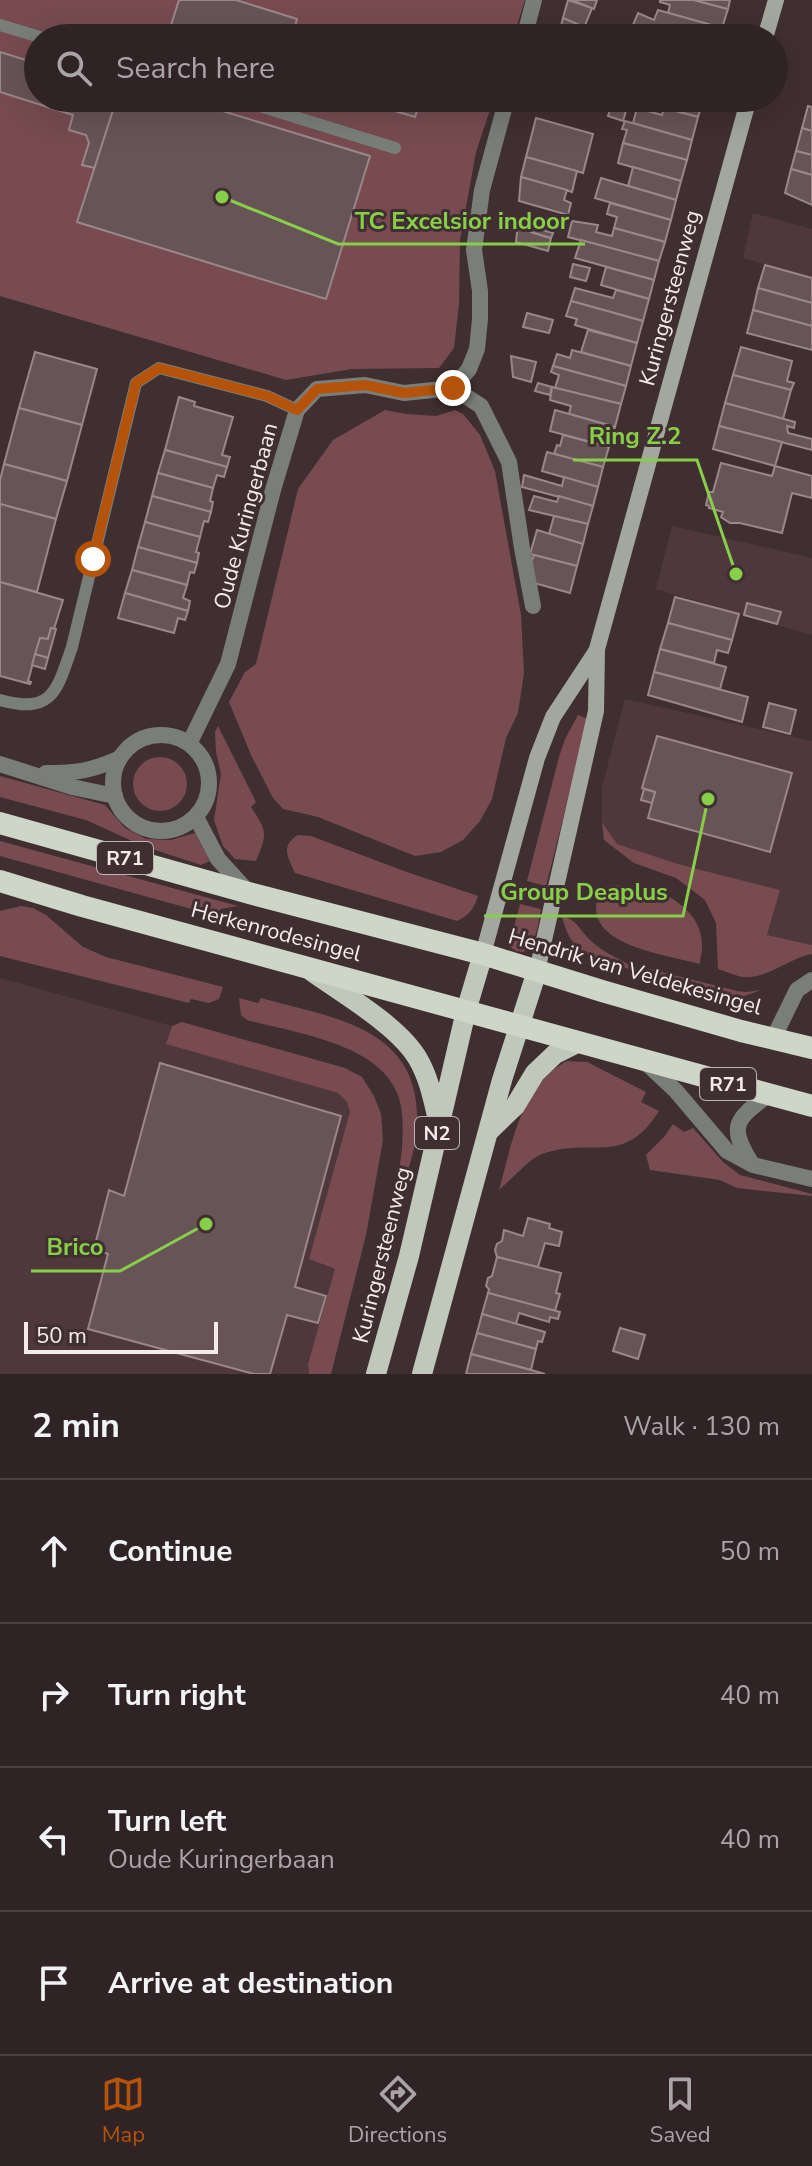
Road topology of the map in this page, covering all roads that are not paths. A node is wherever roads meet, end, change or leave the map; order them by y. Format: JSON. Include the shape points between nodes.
{"nodes":[{"id":1,"x":534,"y":0,"type":"edge"},
{"id":2,"x":776,"y":0,"type":"edge"},
{"id":3,"x":528,"y":24,"type":"edge"},
{"id":4,"x":769,"y":24,"type":"edge"},
{"id":5,"x":0,"y":25,"type":"edge"},
{"id":6,"x":24,"y":32,"type":"edge"},
{"id":7,"x":279,"y":112,"type":"edge"},
{"id":8,"x":503,"y":112,"type":"edge"},
{"id":9,"x":745,"y":112,"type":"edge"},
{"id":10,"x":395,"y":148,"type":"dead end"},
{"id":11,"x":453,"y":388,"type":"junction"},
{"id":12,"x":297,"y":410,"type":"junction"},
{"id":13,"x":533,"y":606,"type":"dead end"},
{"id":14,"x":597,"y":649,"type":"junction"},
{"id":15,"x":0,"y":700,"type":"edge"},
{"id":16,"x":190,"y":742,"type":"junction"},
{"id":17,"x":118,"y":759,"type":"junction"},
{"id":18,"x":0,"y":764,"type":"edge"},
{"id":19,"x":29,"y":772,"type":"junction"},
{"id":20,"x":115,"y":796,"type":"junction"},
{"id":21,"x":196,"y":817,"type":"junction"},
{"id":22,"x":0,"y":823,"type":"edge"},
{"id":23,"x":7,"y":887,"type":"edge"},
{"id":24,"x":249,"y":893,"type":"junction"},
{"id":25,"x":483,"y":954,"type":"junction"},
{"id":26,"x":304,"y":966,"type":"junction"},
{"id":27,"x":537,"y":971,"type":"junction"},
{"id":28,"x":812,"y":980,"type":"edge"},
{"id":29,"x":466,"y":1011,"type":"junction"},
{"id":30,"x":519,"y":1026,"type":"junction"},
{"id":31,"x":773,"y":1039,"type":"junction"},
{"id":32,"x":577,"y":1043,"type":"junction"},
{"id":33,"x":812,"y":1048,"type":"edge"},
{"id":34,"x":644,"y":1061,"type":"junction"},
{"id":35,"x":768,"y":1095,"type":"junction"},
{"id":36,"x":812,"y":1106,"type":"edge"},
{"id":37,"x":439,"y":1125,"type":"junction"},
{"id":38,"x":490,"y":1130,"type":"junction"},
{"id":39,"x":753,"y":1165,"type":"junction"},
{"id":40,"x":812,"y":1179,"type":"edge"},
{"id":41,"x":382,"y":1353,"type":"junction"},
{"id":42,"x":367,"y":1374,"type":"edge"},
{"id":43,"x":376,"y":1374,"type":"edge"},
{"id":44,"x":422,"y":1374,"type":"edge"}],
"edges":[{"from":1,"to":3,"type":"street"},
{"from":2,"to":4,"type":"main road"},
{"from":5,"to":6,"type":"lane"},
{"from":7,"to":10,"type":"lane"},
{"from":8,"to":11,"type":"street","via":[[482,190],[474,250],[480,291],[477,349]]},
{"from":9,"to":14,"type":"main road","name":"Kuringersteenweg","number":"N2"},
{"from":11,"to":12,"type":"street","name":"Oude Kuringerbaan","via":[[404,393],[365,385],[317,389]]},
{"from":11,"to":13,"type":"street","via":[[481,406],[509,462]]},
{"from":12,"to":15,"type":"lane","via":[[267,396],[159,368],[136,383],[58,688],[40,703],[20,706]]},
{"from":12,"to":16,"type":"street","name":"Oude Kuringerbaan","via":[[228,664]]},
{"from":14,"to":25,"type":"main road","name":"Kuringersteenweg","number":"N2","via":[[553,717],[537,758]]},
{"from":14,"to":27,"type":"main road","name":"Kuringersteenweg","number":"N2","via":[[596,711]]},
{"from":16,"to":17,"type":"street","via":[[163,734],[146,736]]},
{"from":16,"to":21,"type":"street","via":[[206,765],[210,783]]},
{"from":17,"to":19,"type":"street","via":[[81,772]]},
{"from":17,"to":20,"type":"street"},
{"from":18,"to":19,"type":"street"},
{"from":19,"to":20,"type":"street"},
{"from":20,"to":21,"type":"street","via":[[121,811],[149,830],[182,827]]},
{"from":21,"to":24,"type":"street","name":"Herkenrodesingel","via":[[218,859]]},
{"from":22,"to":24,"type":"highway","name":"Herkenrodesingel","number":"R71"},
{"from":23,"to":26,"type":"highway","name":"Herkenrodesingel","number":"R71"},
{"from":24,"to":25,"type":"highway","name":"Herkenrodesingel","number":"R71"},
{"from":25,"to":27,"type":"highway","name":"Hendrik van Veldekesingel","number":"R71"},
{"from":25,"to":29,"type":"main road","name":"Kuringersteenweg","number":"N2"},
{"from":26,"to":29,"type":"highway","name":"Herkenrodesingel","number":"R71"},
{"from":26,"to":37,"type":"main road","via":[[402,1037],[419,1060]]},
{"from":27,"to":30,"type":"main road","name":"Kuringersteenweg","number":"N2"},
{"from":27,"to":31,"type":"highway","name":"Hendrik van Veldekesingel","number":"R71"},
{"from":28,"to":31,"type":"street","name":"Hendrik van Veldekesingel","via":[[797,990]]},
{"from":29,"to":30,"type":"highway","name":"Herkenrodesingel","number":"R71"},
{"from":29,"to":37,"type":"main road","name":"Kuringersteenweg","number":"N2"},
{"from":30,"to":32,"type":"highway","number":"R71"},
{"from":30,"to":38,"type":"main road","name":"Kuringersteenweg","number":"N2"},
{"from":31,"to":33,"type":"highway","name":"Hendrik van Veldekesingel","number":"R71"},
{"from":32,"to":34,"type":"highway","number":"R71"},
{"from":32,"to":38,"type":"main road","via":[[535,1073],[515,1106]]},
{"from":34,"to":35,"type":"highway","number":"R71"},
{"from":34,"to":39,"type":"street","via":[[727,1151]]},
{"from":35,"to":36,"type":"highway","number":"R71"},
{"from":35,"to":39,"type":"street","via":[[743,1113],[737,1126]]},
{"from":37,"to":41,"type":"main road","name":"Kuringersteenweg","number":"N2"},
{"from":38,"to":44,"type":"main road","name":"Kuringersteenweg","number":"N2"},
{"from":39,"to":40,"type":"street"},
{"from":41,"to":42,"type":"street"},
{"from":41,"to":43,"type":"main road","name":"Kuringersteenweg","number":"N2"}]}
